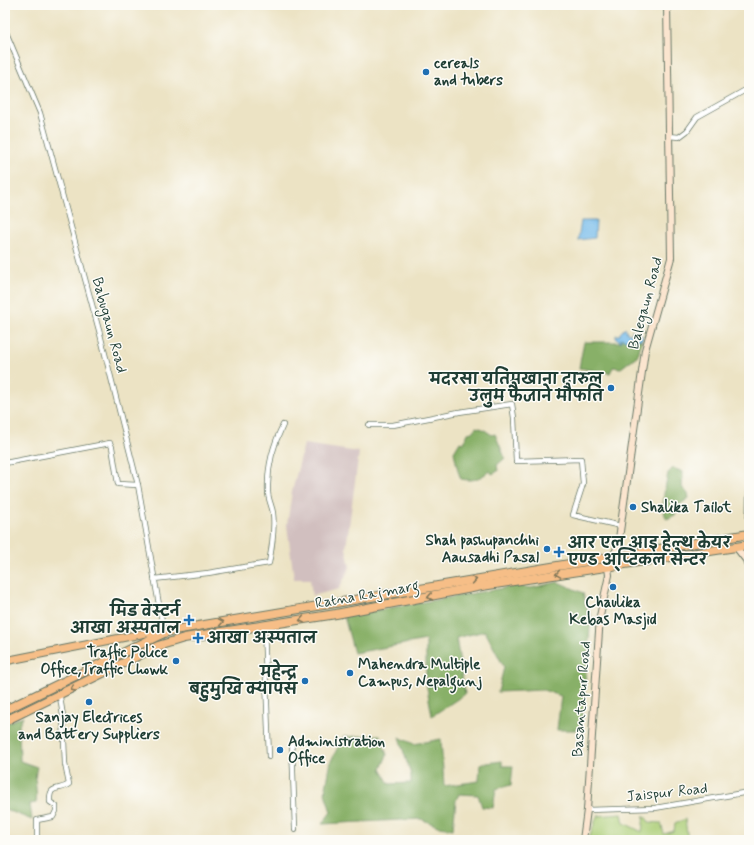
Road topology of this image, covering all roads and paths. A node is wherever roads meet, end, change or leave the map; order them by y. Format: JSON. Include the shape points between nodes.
{"nodes":[{"id":1,"x":667,"y":5,"type":"edge"},
{"id":2,"x":5,"y":30,"type":"edge"},
{"id":3,"x":749,"y":88,"type":"edge"},
{"id":4,"x":669,"y":136,"type":"junction"},
{"id":5,"x":283,"y":425,"type":"dead end"},
{"id":6,"x":369,"y":425,"type":"dead end"},
{"id":7,"x":5,"y":463,"type":"edge"},
{"id":8,"x":138,"y":485,"type":"junction"},
{"id":9,"x":749,"y":490,"type":"edge"},
{"id":10,"x":621,"y":526,"type":"junction"},
{"id":11,"x":748,"y":534,"type":"edge"},
{"id":12,"x":749,"y":545,"type":"edge"},
{"id":13,"x":736,"y":547,"type":"junction"},
{"id":14,"x":610,"y":562,"type":"junction"},
{"id":15,"x":749,"y":569,"type":"edge"},
{"id":16,"x":154,"y":579,"type":"junction"},
{"id":17,"x":260,"y":627,"type":"junction"},
{"id":18,"x":164,"y":633,"type":"junction"},
{"id":19,"x":5,"y":661,"type":"edge"},
{"id":20,"x":56,"y":697,"type":"junction"},
{"id":21,"x":5,"y":710,"type":"edge"},
{"id":22,"x":5,"y":721,"type":"edge"},
{"id":23,"x":292,"y":743,"type":"dead end"},
{"id":24,"x":269,"y":757,"type":"dead end"},
{"id":25,"x":749,"y":792,"type":"edge"},
{"id":26,"x":587,"y":810,"type":"junction"},
{"id":27,"x":294,"y":829,"type":"dead end"},
{"id":28,"x":37,"y":840,"type":"edge"},
{"id":29,"x":583,"y":840,"type":"edge"}],
"edges":[{"from":1,"to":4,"type":"street","name":"Balegaun Road"},
{"from":2,"to":8,"type":"street","name":"Babugaun Road","via":[[40,113]]},
{"from":3,"to":4,"type":"street","via":[[697,117],[679,137]]},
{"from":4,"to":10,"type":"street","name":"Balegaun Road","via":[[671,258],[645,350]]},
{"from":5,"to":16,"type":"street","via":[[276,440],[270,468],[268,492],[273,512],[273,535],[269,563]]},
{"from":6,"to":10,"type":"street","via":[[393,425],[512,404],[516,461],[581,459],[582,484],[573,515]]},
{"from":7,"to":8,"type":"street","via":[[110,443],[118,484]]},
{"from":8,"to":16,"type":"street","name":"Babugaun Road"},
{"from":9,"to":11,"type":"street"},
{"from":10,"to":14,"type":"street","name":"Balegaun Road","via":[[618,546]]},
{"from":11,"to":14,"type":"highway","name":"Ratna Rajmarg"},
{"from":12,"to":13,"type":"highway","name":"Ratna Rajmarg"},
{"from":13,"to":14,"type":"highway","name":"Ratna Rajmarg"},
{"from":13,"to":15,"type":"street"},
{"from":14,"to":17,"type":"highway","name":"Ratna Rajmarg","one_way":true},
{"from":18,"to":14,"type":"highway","name":"Ratna Rajmarg","one_way":true,"via":[[256,616]]},
{"from":14,"to":26,"type":"street","name":"Basantapur Road","via":[[600,616]]},
{"from":16,"to":18,"type":"street","name":"Babugaun Road"},
{"from":17,"to":20,"type":"highway","name":"Ratna Rajmarg","one_way":true,"via":[[170,642]]},
{"from":17,"to":24,"type":"street","via":[[264,627]]},
{"from":18,"to":19,"type":"main road","via":[[146,633]]},
{"from":18,"to":21,"type":"highway","name":"Ratna Rajmarg"},
{"from":20,"to":22,"type":"highway","name":"Ratna Rajmarg"},
{"from":20,"to":28,"type":"street","via":[[60,697],[63,716],[65,764],[69,784],[51,792],[50,802],[56,806],[56,811],[53,817],[37,820]]},
{"from":23,"to":27,"type":"street"},
{"from":25,"to":26,"type":"street","name":"Jaispur Road","via":[[655,808]]},
{"from":26,"to":29,"type":"street","name":"Basantapur Road"}]}
